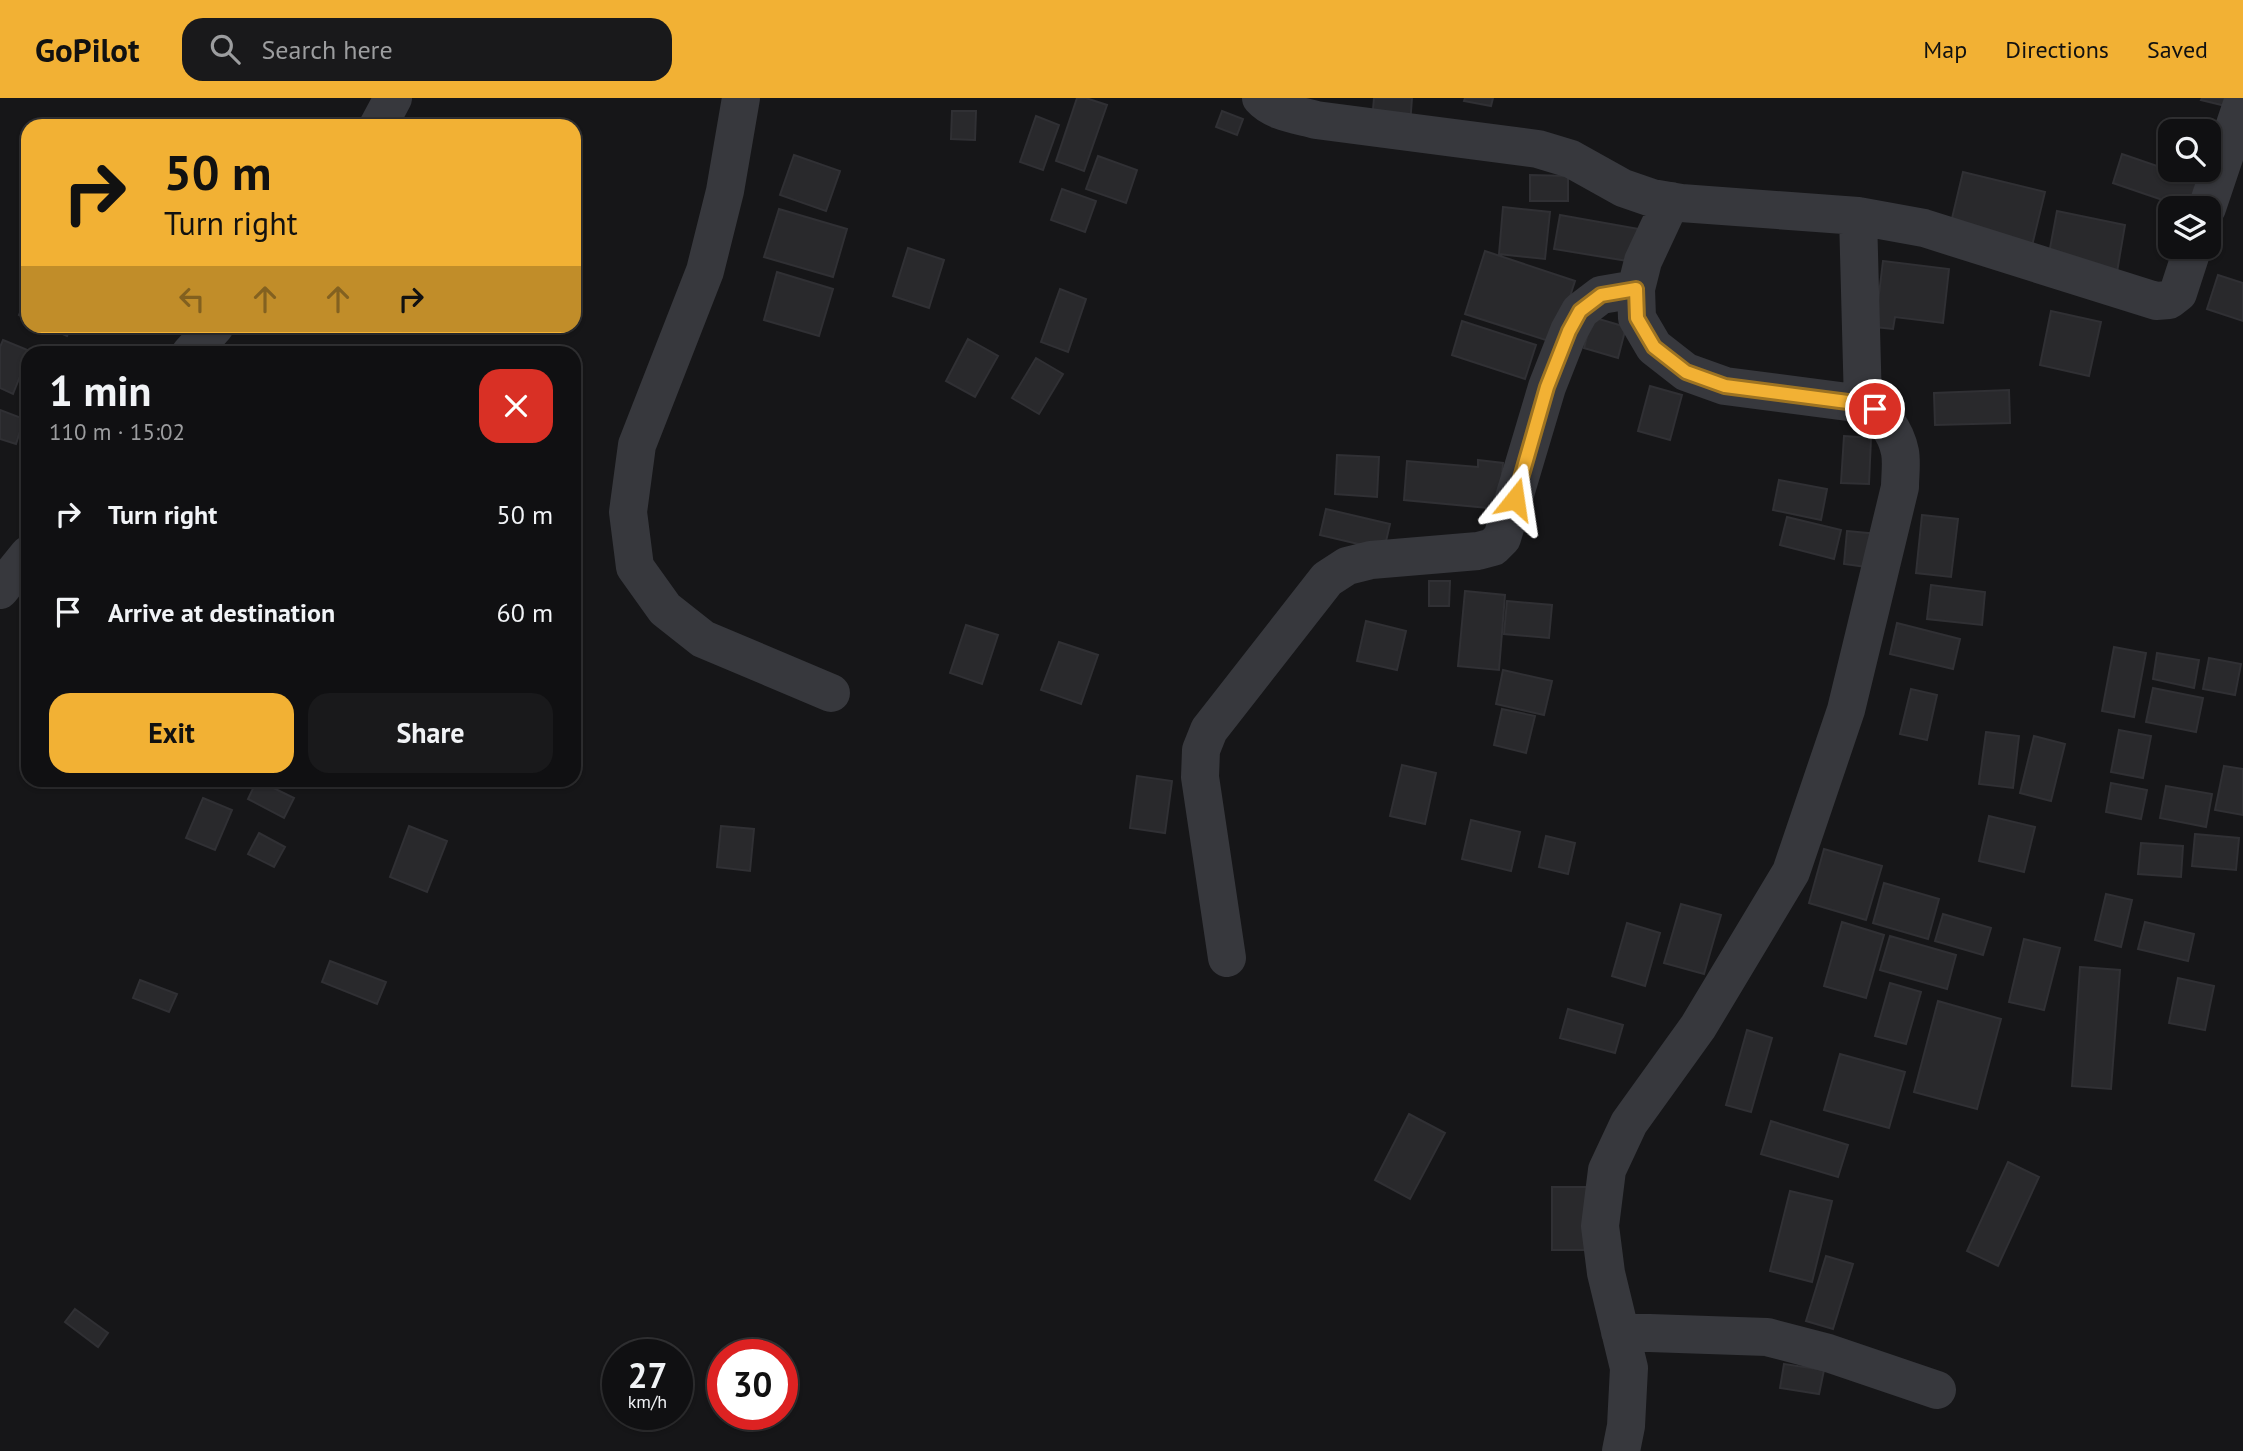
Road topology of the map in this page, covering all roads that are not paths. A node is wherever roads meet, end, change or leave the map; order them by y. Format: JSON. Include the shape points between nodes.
{"nodes":[{"id":1,"x":393,"y":98,"type":"edge"},
{"id":2,"x":741,"y":98,"type":"edge"},
{"id":3,"x":1261,"y":98,"type":"edge"},
{"id":4,"x":2243,"y":101,"type":"edge"},
{"id":5,"x":382,"y":119,"type":"edge"},
{"id":6,"x":2211,"y":196,"type":"edge"},
{"id":7,"x":1671,"y":201,"type":"junction"},
{"id":8,"x":1858,"y":216,"type":"junction"},
{"id":9,"x":2189,"y":259,"type":"edge"},
{"id":10,"x":1636,"y":289,"type":"junction"},
{"id":11,"x":1863,"y":404,"type":"junction"},
{"id":12,"x":21,"y":564,"type":"edge"},
{"id":13,"x":0,"y":590,"type":"edge"},
{"id":14,"x":831,"y":693,"type":"dead end"},
{"id":15,"x":1227,"y":957,"type":"dead end"},
{"id":16,"x":1620,"y":1332,"type":"junction"},
{"id":17,"x":1937,"y":1390,"type":"dead end"},
{"id":18,"x":1621,"y":1451,"type":"edge"}],
"edges":[{"from":1,"to":5,"type":"street"},
{"from":2,"to":14,"type":"street","via":[[705,271],[637,445],[628,512],[635,567],[665,609],[704,639]]},
{"from":3,"to":7,"type":"street","via":[[1285,112],[1316,120],[1538,149],[1571,159],[1623,188]]},
{"from":4,"to":6,"type":"street"},
{"from":7,"to":8,"type":"street"},
{"from":7,"to":10,"type":"street","via":[[1643,261]]},
{"from":8,"to":9,"type":"street","via":[[1924,228],[2156,302],[2178,293]]},
{"from":8,"to":11,"type":"street"},
{"from":10,"to":11,"type":"street","via":[[1637,318],[1654,347],[1686,372],[1725,386]]},
{"from":10,"to":15,"type":"street","via":[[1601,295],[1580,311],[1569,331],[1547,387],[1502,538],[1493,547],[1478,551],[1359,563],[1327,579],[1209,730],[1201,750],[1200,777]]},
{"from":11,"to":16,"type":"street","via":[[1886,422],[1900,452],[1900,487],[1846,710],[1791,872],[1698,1027],[1629,1123],[1607,1170],[1600,1226]]},
{"from":12,"to":13,"type":"street"},
{"from":16,"to":17,"type":"street","via":[[1767,1337]]},
{"from":16,"to":18,"type":"street","via":[[1629,1368]]}]}
